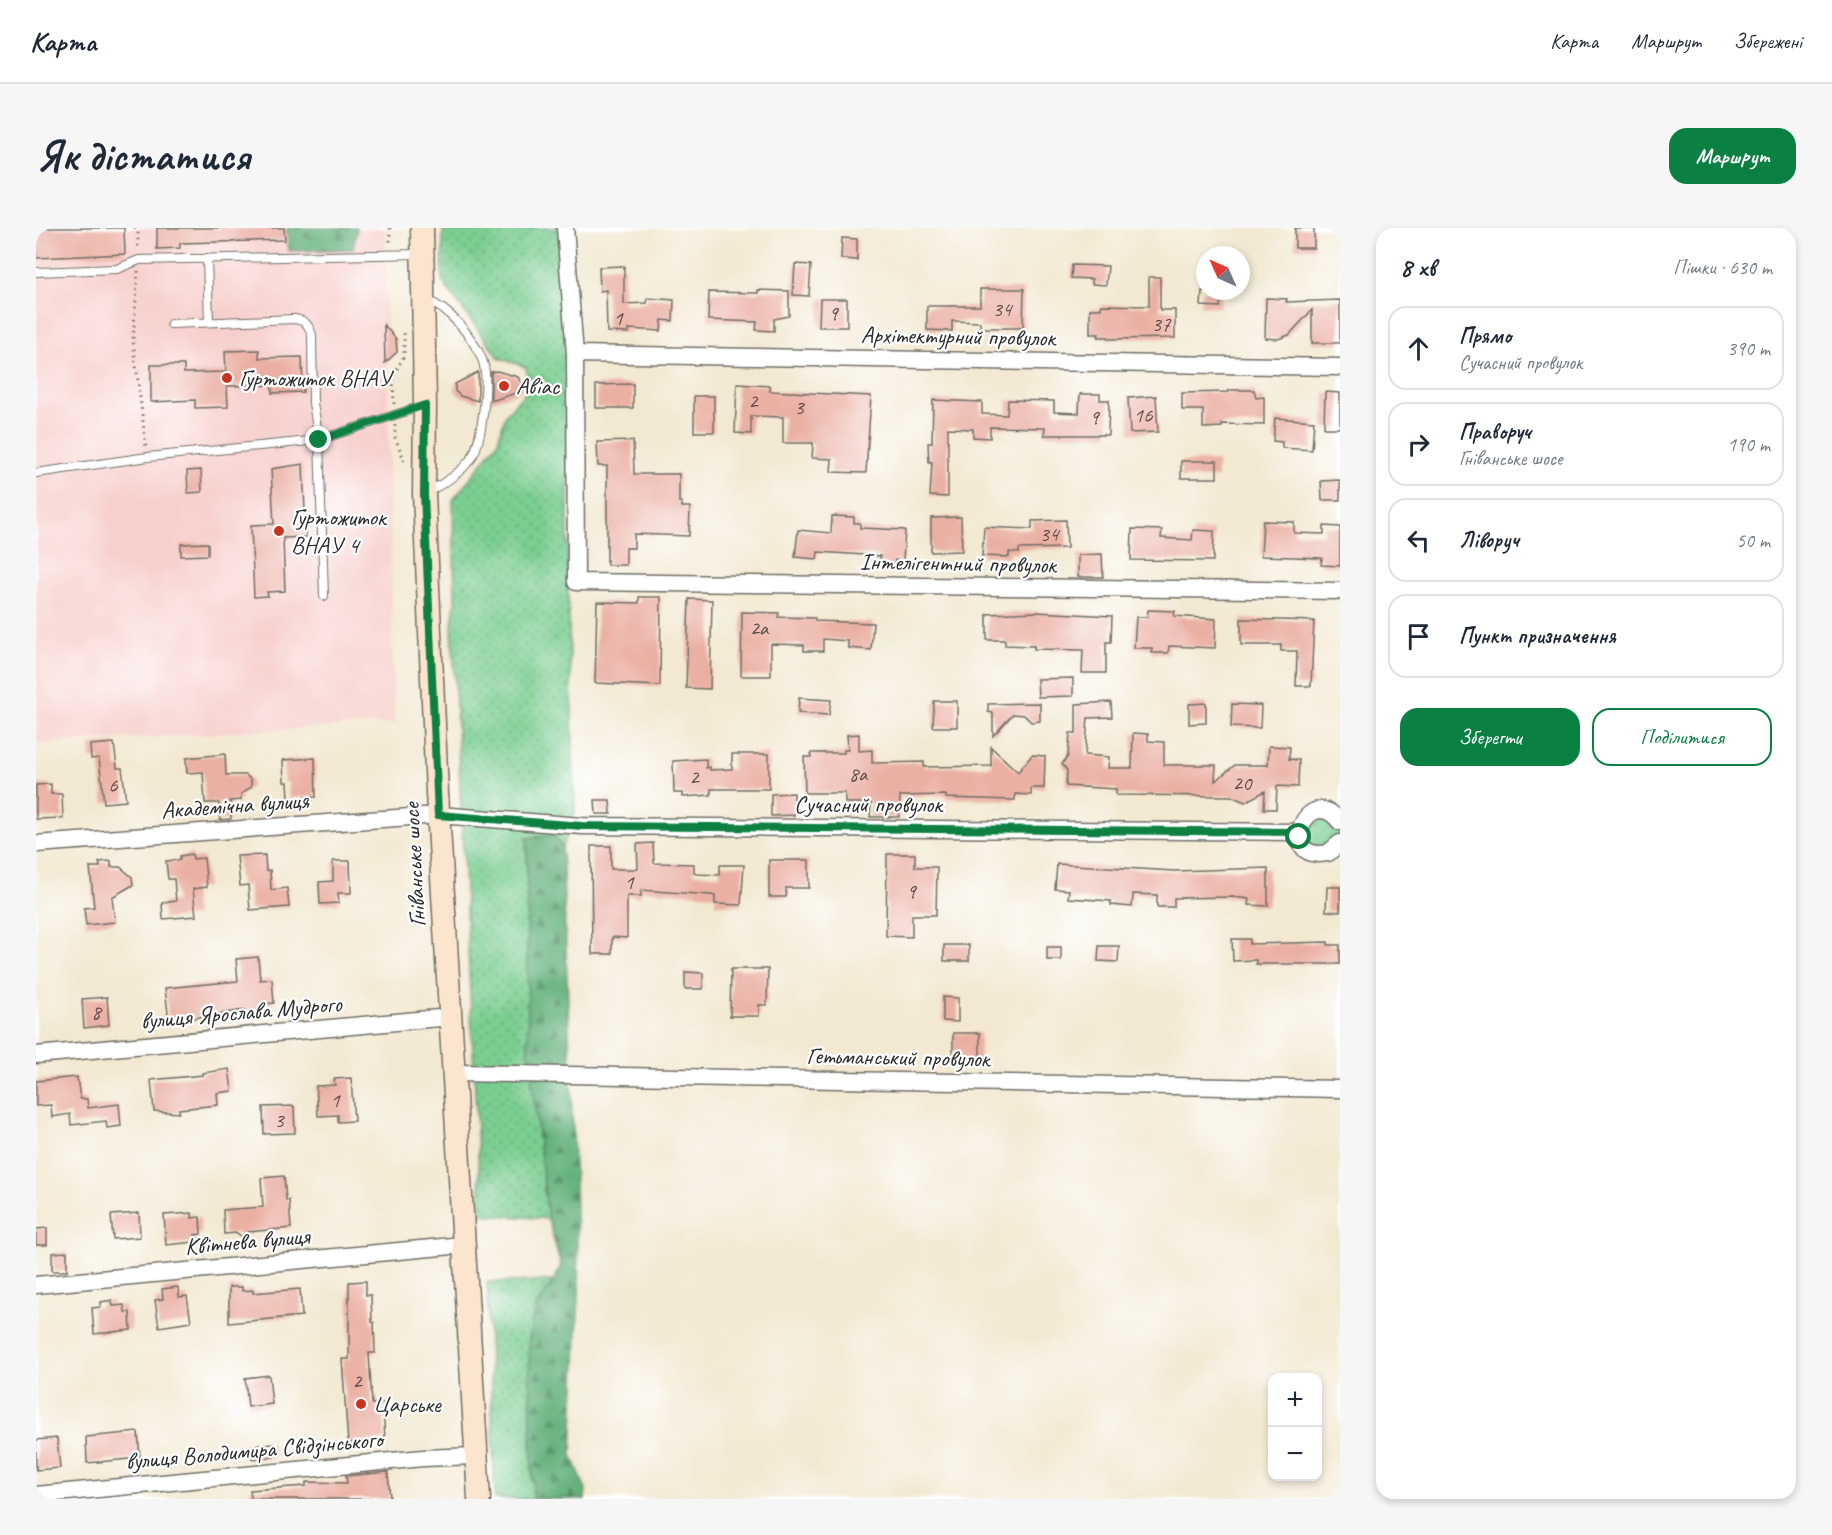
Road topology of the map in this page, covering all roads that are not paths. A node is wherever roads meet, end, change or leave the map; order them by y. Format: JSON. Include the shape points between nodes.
{"nodes":[{"id":1,"x":422,"y":228,"type":"edge"},
{"id":2,"x":565,"y":228,"type":"edge"},
{"id":3,"x":422,"y":254,"type":"junction"},
{"id":4,"x":207,"y":258,"type":"junction"},
{"id":5,"x":36,"y":272,"type":"edge"},
{"id":6,"x":422,"y":299,"type":"junction"},
{"id":7,"x":209,"y":322,"type":"junction"},
{"id":8,"x":171,"y":324,"type":"dead end"},
{"id":9,"x":575,"y":354,"type":"junction"},
{"id":10,"x":1340,"y":367,"type":"edge"},
{"id":11,"x":425,"y":405,"type":"junction"},
{"id":12,"x":319,"y":440,"type":"junction"},
{"id":13,"x":36,"y":473,"type":"edge"},
{"id":14,"x":424,"y":494,"type":"junction"},
{"id":15,"x":1340,"y":591,"type":"edge"},
{"id":16,"x":324,"y":596,"type":"dead end"},
{"id":17,"x":438,"y":815,"type":"junction"},
{"id":18,"x":1340,"y":822,"type":"edge"},
{"id":19,"x":1299,"y":832,"type":"junction"},
{"id":20,"x":1340,"y":843,"type":"edge"},
{"id":21,"x":36,"y":844,"type":"edge"},
{"id":22,"x":450,"y":1017,"type":"junction"},
{"id":23,"x":36,"y":1055,"type":"edge"},
{"id":24,"x":455,"y":1073,"type":"junction"},
{"id":25,"x":1340,"y":1089,"type":"edge"},
{"id":26,"x":463,"y":1245,"type":"junction"},
{"id":27,"x":36,"y":1285,"type":"edge"},
{"id":28,"x":476,"y":1456,"type":"junction"},
{"id":29,"x":36,"y":1495,"type":"edge"},
{"id":30,"x":479,"y":1499,"type":"edge"}],
"edges":[{"from":1,"to":3,"type":"main road","name":"Гніванське шосе"},
{"from":2,"to":9,"type":"street"},
{"from":3,"to":4,"type":"lane"},
{"from":3,"to":6,"type":"main road","name":"Гніванське шосе"},
{"from":4,"to":5,"type":"lane","via":[[139,260],[117,269]]},
{"from":4,"to":7,"type":"lane"},
{"from":6,"to":11,"type":"main road","name":"Гніванське шосе"},
{"from":6,"to":14,"type":"lane","via":[[436,304],[459,324],[483,360],[485,410],[472,457],[448,482]]},
{"from":7,"to":8,"type":"lane"},
{"from":7,"to":12,"type":"lane","via":[[301,319],[310,326],[313,404]]},
{"from":9,"to":10,"type":"street","name":"Архітектурний провулок"},
{"from":9,"to":15,"type":"street","name":"Інтелігентний провулок","via":[[576,582]]},
{"from":11,"to":12,"type":"lane"},
{"from":11,"to":14,"type":"main road","name":"Гніванське шосе"},
{"from":12,"to":13,"type":"lane"},
{"from":12,"to":16,"type":"lane"},
{"from":14,"to":17,"type":"main road","name":"Гніванське шосе"},
{"from":17,"to":19,"type":"street","name":"Сучасний провулок","via":[[582,826]]},
{"from":17,"to":21,"type":"street","name":"Академічна вулиця"},
{"from":17,"to":22,"type":"main road","name":"Гніванське шосе"},
{"from":18,"to":19,"type":"street","via":[[1330,813],[1317,811],[1305,818]]},
{"from":19,"to":20,"type":"street","via":[[1302,844],[1313,853],[1328,853]]},
{"from":22,"to":23,"type":"street","name":"вулиця Ярослава Мудрого"},
{"from":22,"to":24,"type":"main road","name":"Гніванське шосе"},
{"from":24,"to":25,"type":"street","name":"Гетьманський провулок"},
{"from":24,"to":26,"type":"main road","name":"Гніванське шосе"},
{"from":26,"to":27,"type":"street","name":"Квітнева вулиця"},
{"from":26,"to":28,"type":"main road","name":"Гніванське шосе"},
{"from":28,"to":29,"type":"street","name":"вулиця Володимира Свідзінського"},
{"from":28,"to":30,"type":"main road","name":"Гніванське шосе"}]}
